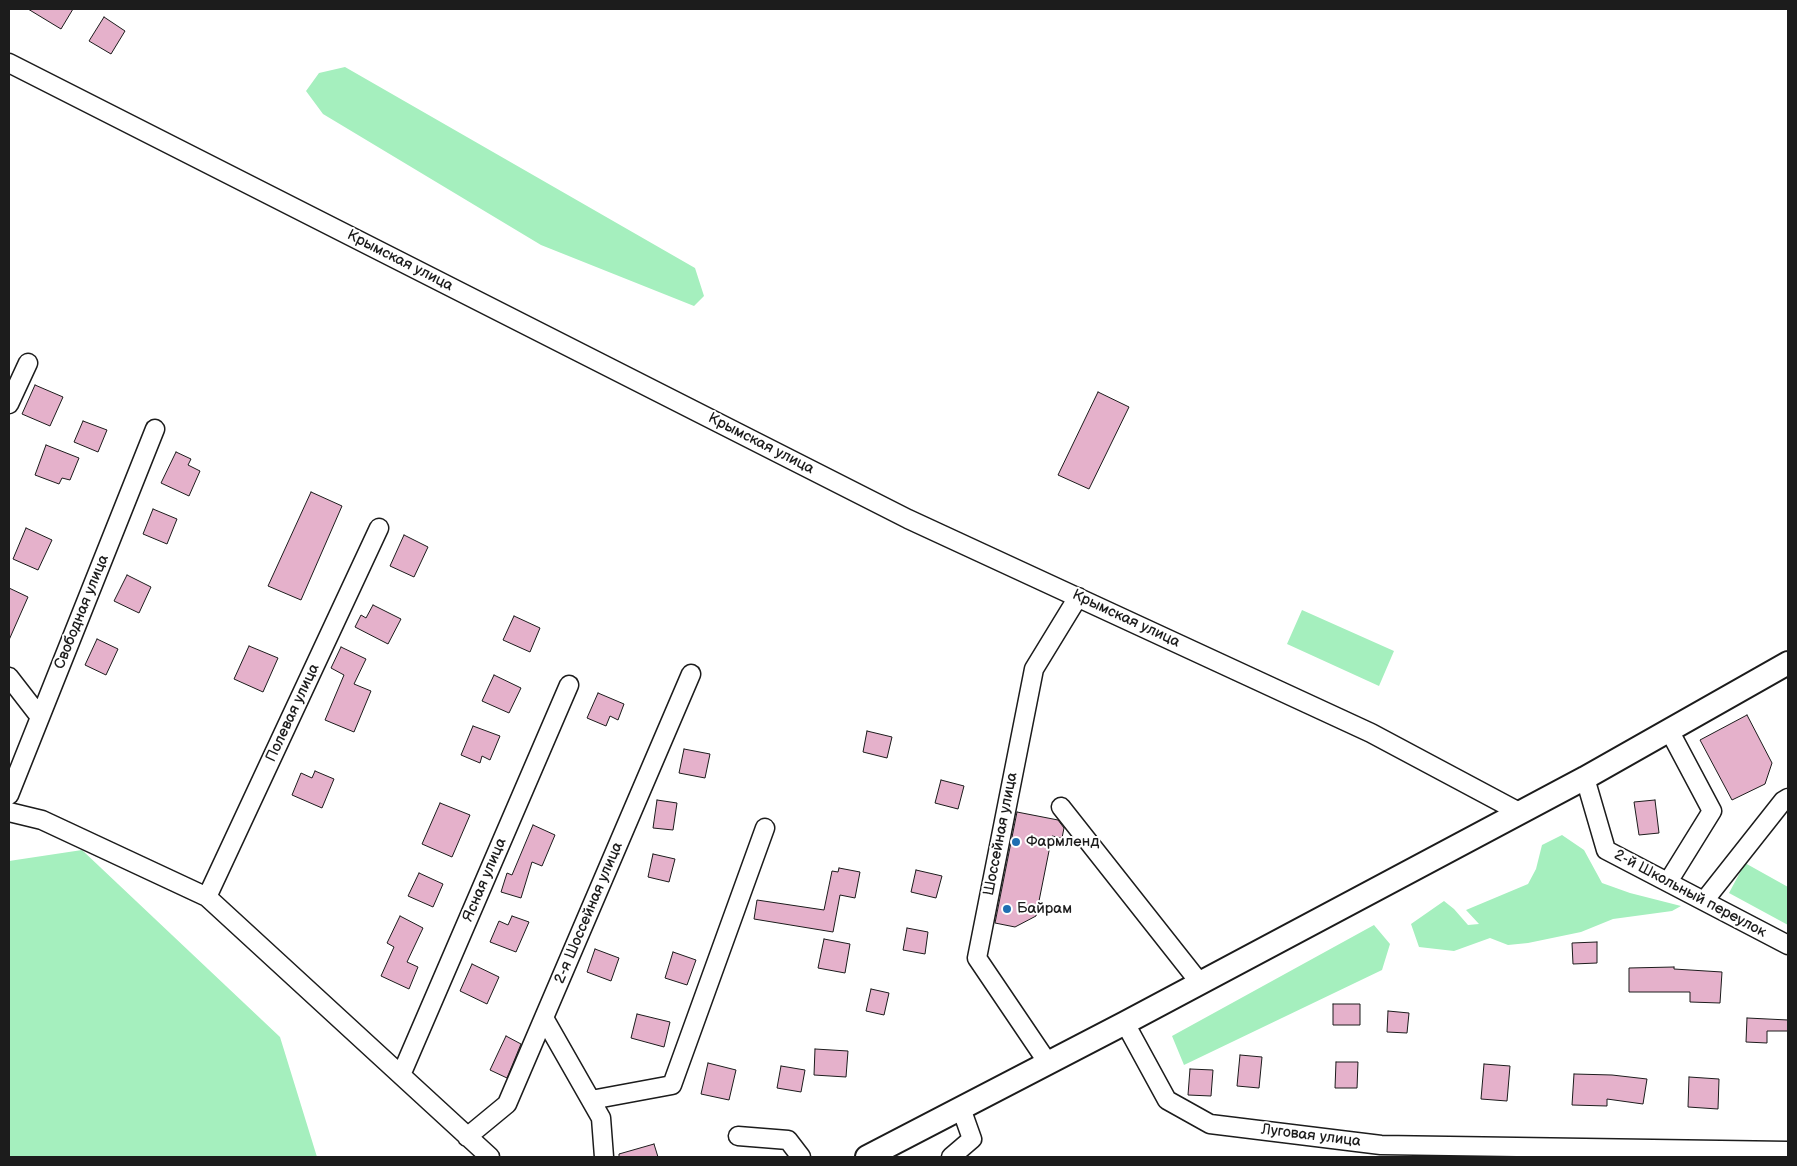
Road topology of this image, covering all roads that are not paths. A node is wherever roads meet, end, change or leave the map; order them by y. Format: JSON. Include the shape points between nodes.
{"nodes":[{"id":1,"x":9,"y":63,"type":"edge"},
{"id":2,"x":28,"y":363,"type":"dead end"},
{"id":3,"x":9,"y":404,"type":"edge"},
{"id":4,"x":155,"y":429,"type":"dead end"},
{"id":5,"x":379,"y":528,"type":"dead end"},
{"id":6,"x":1078,"y":597,"type":"junction"},
{"id":7,"x":1788,"y":663,"type":"edge"},
{"id":8,"x":691,"y":674,"type":"dead end"},
{"id":9,"x":9,"y":677,"type":"edge"},
{"id":10,"x":569,"y":685,"type":"dead end"},
{"id":11,"x":40,"y":717,"type":"junction"},
{"id":12,"x":1669,"y":730,"type":"junction"},
{"id":13,"x":1584,"y":778,"type":"junction"},
{"id":14,"x":9,"y":795,"type":"edge"},
{"id":15,"x":1788,"y":798,"type":"edge"},
{"id":16,"x":1061,"y":808,"type":"dead end"},
{"id":17,"x":9,"y":812,"type":"edge"},
{"id":18,"x":1519,"y":812,"type":"junction"},
{"id":19,"x":42,"y":820,"type":"junction"},
{"id":20,"x":9,"y":826,"type":"edge"},
{"id":21,"x":765,"y":828,"type":"dead end"},
{"id":22,"x":1668,"y":882,"type":"junction"},
{"id":23,"x":207,"y":897,"type":"junction"},
{"id":24,"x":1704,"y":901,"type":"junction"},
{"id":25,"x":1788,"y":945,"type":"edge"},
{"id":26,"x":1200,"y":983,"type":"junction"},
{"id":27,"x":544,"y":1018,"type":"junction"},
{"id":28,"x":1125,"y":1023,"type":"junction"},
{"id":29,"x":1048,"y":1063,"type":"junction"},
{"id":30,"x":401,"y":1075,"type":"junction"},
{"id":31,"x":591,"y":1100,"type":"junction"},
{"id":32,"x":961,"y":1108,"type":"junction"},
{"id":33,"x":467,"y":1136,"type":"junction"},
{"id":34,"x":738,"y":1136,"type":"dead end"},
{"id":35,"x":1788,"y":1151,"type":"edge"},
{"id":36,"x":490,"y":1157,"type":"edge"},
{"id":37,"x":604,"y":1157,"type":"edge"},
{"id":38,"x":801,"y":1157,"type":"edge"},
{"id":39,"x":867,"y":1157,"type":"edge"},
{"id":40,"x":951,"y":1157,"type":"edge"}],
"edges":[{"from":1,"to":6,"type":"street","name":"Крымская улица","via":[[908,519]]},
{"from":2,"to":3,"type":"street"},
{"from":4,"to":11,"type":"street","name":"Свободная улица"},
{"from":5,"to":23,"type":"street","name":"Полевая улица"},
{"from":6,"to":18,"type":"street","name":"Крымская улица","via":[[1372,733]]},
{"from":6,"to":29,"type":"street","name":"Шоссейная улица","via":[[1034,670],[977,958]]},
{"from":7,"to":12,"type":"main road"},
{"from":8,"to":27,"type":"street","name":"2-я Шоссейная улица"},
{"from":9,"to":11,"type":"street"},
{"from":10,"to":30,"type":"street","name":"Ясная улица"},
{"from":11,"to":14,"type":"street","name":"Свободная улица"},
{"from":12,"to":13,"type":"main road"},
{"from":12,"to":22,"type":"street","via":[[1712,811]]},
{"from":13,"to":18,"type":"main road"},
{"from":13,"to":22,"type":"street","name":"2-й Школьный переулок","via":[[1606,850]]},
{"from":15,"to":24,"type":"street","via":[[1783,800]]},
{"from":16,"to":26,"type":"street"},
{"from":17,"to":19,"type":"street"},
{"from":18,"to":26,"type":"main road"},
{"from":19,"to":20,"type":"street"},
{"from":19,"to":23,"type":"street"},
{"from":21,"to":31,"type":"street","via":[[672,1085]]},
{"from":22,"to":24,"type":"street","name":"2-й Школьный переулок"},
{"from":23,"to":30,"type":"street"},
{"from":24,"to":25,"type":"street","name":"2-й Школьный переулок"},
{"from":26,"to":28,"type":"main road"},
{"from":27,"to":31,"type":"street"},
{"from":27,"to":33,"type":"street","name":"2-я Шоссейная улица","via":[[507,1104]]},
{"from":28,"to":29,"type":"main road"},
{"from":28,"to":35,"type":"street","name":"Луговая улица","via":[[1167,1100],[1210,1124],[1381,1145]]},
{"from":29,"to":32,"type":"main road"},
{"from":30,"to":33,"type":"street"},
{"from":31,"to":37,"type":"street","via":[[601,1118]]},
{"from":32,"to":39,"type":"main road"},
{"from":32,"to":40,"type":"street","via":[[972,1139]]},
{"from":33,"to":36,"type":"street"},
{"from":34,"to":38,"type":"street","via":[[788,1140]]}]}
